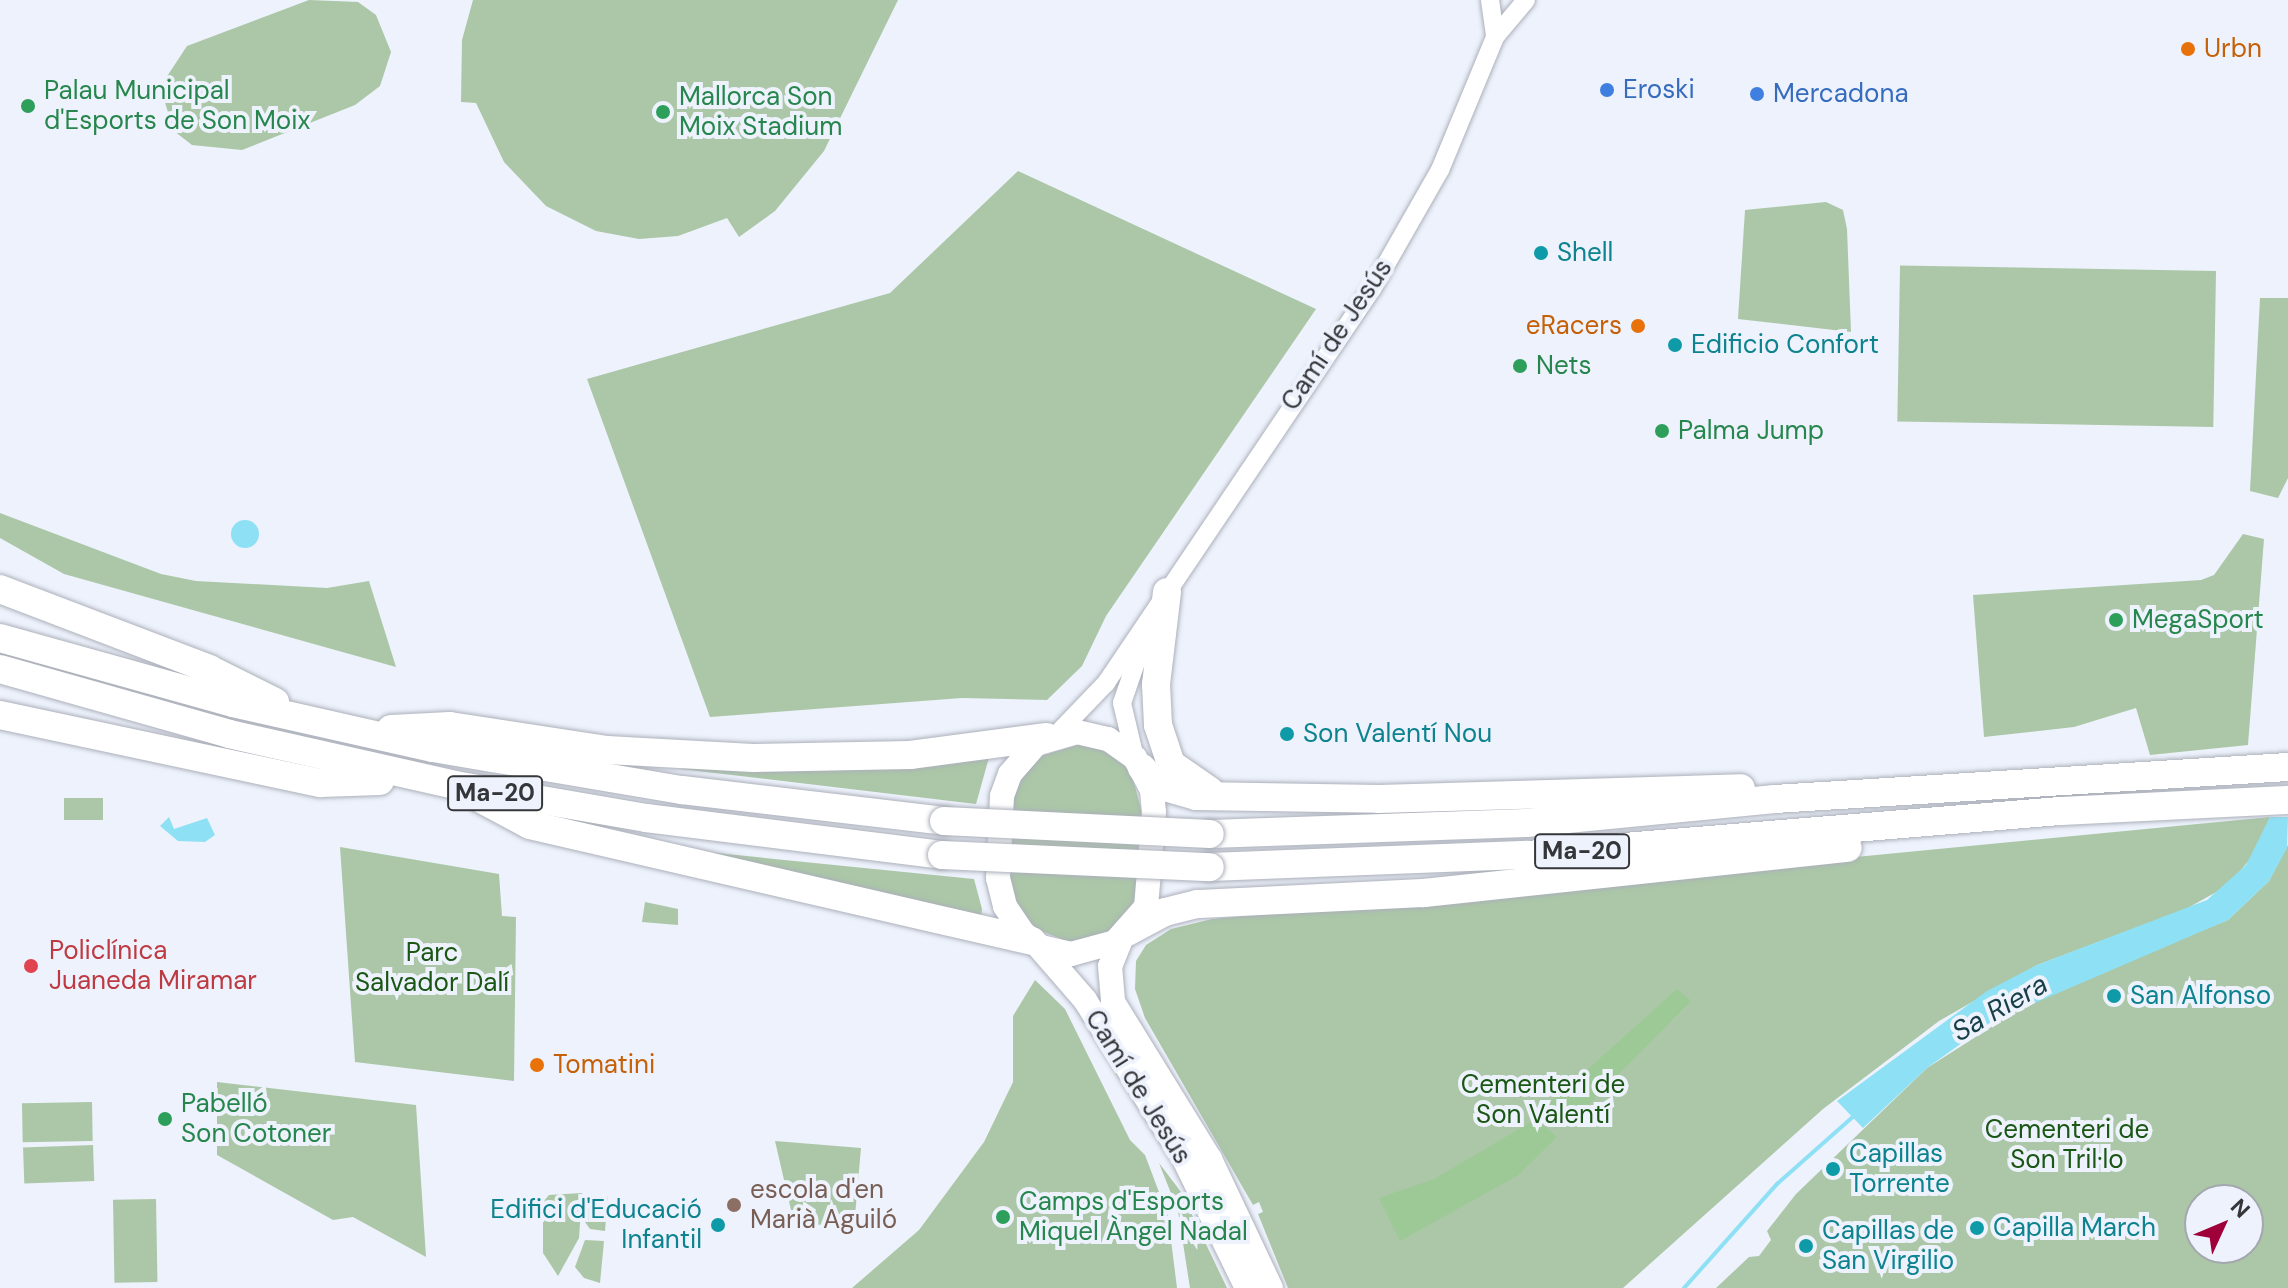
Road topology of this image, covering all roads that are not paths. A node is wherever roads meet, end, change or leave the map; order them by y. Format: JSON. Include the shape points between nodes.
{"nodes":[{"id":1,"x":1490,"y":0,"type":"edge"},
{"id":2,"x":1526,"y":0,"type":"edge"},
{"id":3,"x":1495,"y":37,"type":"junction"},
{"id":4,"x":0,"y":589,"type":"edge"},
{"id":5,"x":1167,"y":592,"type":"junction"},
{"id":6,"x":1152,"y":618,"type":"junction"},
{"id":7,"x":0,"y":638,"type":"edge"},
{"id":8,"x":0,"y":669,"type":"edge"},
{"id":9,"x":0,"y":715,"type":"edge"},
{"id":10,"x":318,"y":724,"type":"junction"},
{"id":11,"x":351,"y":731,"type":"junction"},
{"id":12,"x":1052,"y":736,"type":"junction"},
{"id":13,"x":1138,"y":763,"type":"junction"},
{"id":14,"x":2288,"y":767,"type":"edge"},
{"id":15,"x":425,"y":779,"type":"junction"},
{"id":16,"x":455,"y":785,"type":"junction"},
{"id":17,"x":1230,"y":797,"type":"junction"},
{"id":18,"x":1775,"y":799,"type":"junction"},
{"id":19,"x":2288,"y":800,"type":"edge"},
{"id":20,"x":1953,"y":820,"type":"junction"},
{"id":21,"x":1319,"y":899,"type":"junction"},
{"id":22,"x":1125,"y":934,"type":"junction"},
{"id":23,"x":1032,"y":941,"type":"junction"},
{"id":24,"x":1189,"y":1123,"type":"junction"},
{"id":25,"x":1247,"y":1288,"type":"edge"},
{"id":26,"x":1271,"y":1288,"type":"edge"}],
"edges":[{"from":1,"to":3,"type":"street"},
{"from":2,"to":3,"type":"street"},
{"from":3,"to":5,"type":"street","name":"Camí de Jesús","via":[[1440,170],[1372,289]]},
{"from":4,"to":10,"type":"highway","via":[[209,669]]},
{"from":5,"to":6,"type":"street","name":"Camí de Jesús"},
{"from":5,"to":17,"type":"highway","via":[[1156,684],[1164,748],[1182,777]]},
{"from":6,"to":12,"type":"street","name":"Camí de Jesús","via":[[1096,697]]},
{"from":6,"to":13,"type":"street","name":"Camí de Jesús","via":[[1122,699],[1122,723]]},
{"from":7,"to":10,"type":"highway","number":"Ma-20"},
{"from":8,"to":15,"type":"highway","number":"Ma-20","via":[[161,717]]},
{"from":9,"to":15,"type":"highway","via":[[321,783]]},
{"from":10,"to":11,"type":"highway","number":"Ma-20"},
{"from":11,"to":12,"type":"highway","via":[[450,726],[607,750],[775,758],[910,755]]},
{"from":11,"to":18,"type":"highway","number":"Ma-20","bridge":true,"via":[[626,782],[944,821],[1210,834],[1549,821]]},
{"from":12,"to":13,"type":"main road","via":[[1100,736]]},
{"from":12,"to":23,"type":"main road","via":[[1016,764],[1002,796],[999,888],[1010,916]]},
{"from":13,"to":17,"type":"highway","via":[[1176,792]]},
{"from":13,"to":22,"type":"main road","via":[[1154,799],[1152,885],[1146,907]]},
{"from":14,"to":18,"type":"highway","number":"Ma-20"},
{"from":15,"to":16,"type":"highway","number":"Ma-20"},
{"from":16,"to":20,"type":"highway","number":"Ma-20","bridge":true,"via":[[646,818],[942,855],[1210,867],[1564,852]]},
{"from":16,"to":23,"type":"highway","via":[[530,825]]},
{"from":17,"to":18,"type":"highway","via":[[1753,788]]},
{"from":19,"to":20,"type":"highway","number":"Ma-20"},
{"from":20,"to":21,"type":"highway","via":[[1850,848]]},
{"from":21,"to":22,"type":"highway","via":[[1190,905]]},
{"from":21,"to":24,"type":"main road","via":[[1178,917],[1148,932],[1128,953],[1122,978],[1127,1007]]},
{"from":22,"to":23,"type":"main road","via":[[1071,954]]},
{"from":22,"to":24,"type":"main road","name":"Camí de Jesús","via":[[1110,966],[1111,997]]},
{"from":23,"to":25,"type":"main road","name":"Camí de Jesús","via":[[1076,988],[1183,1157]]},
{"from":24,"to":26,"type":"main road","name":"Camí de Jesús"}]}
